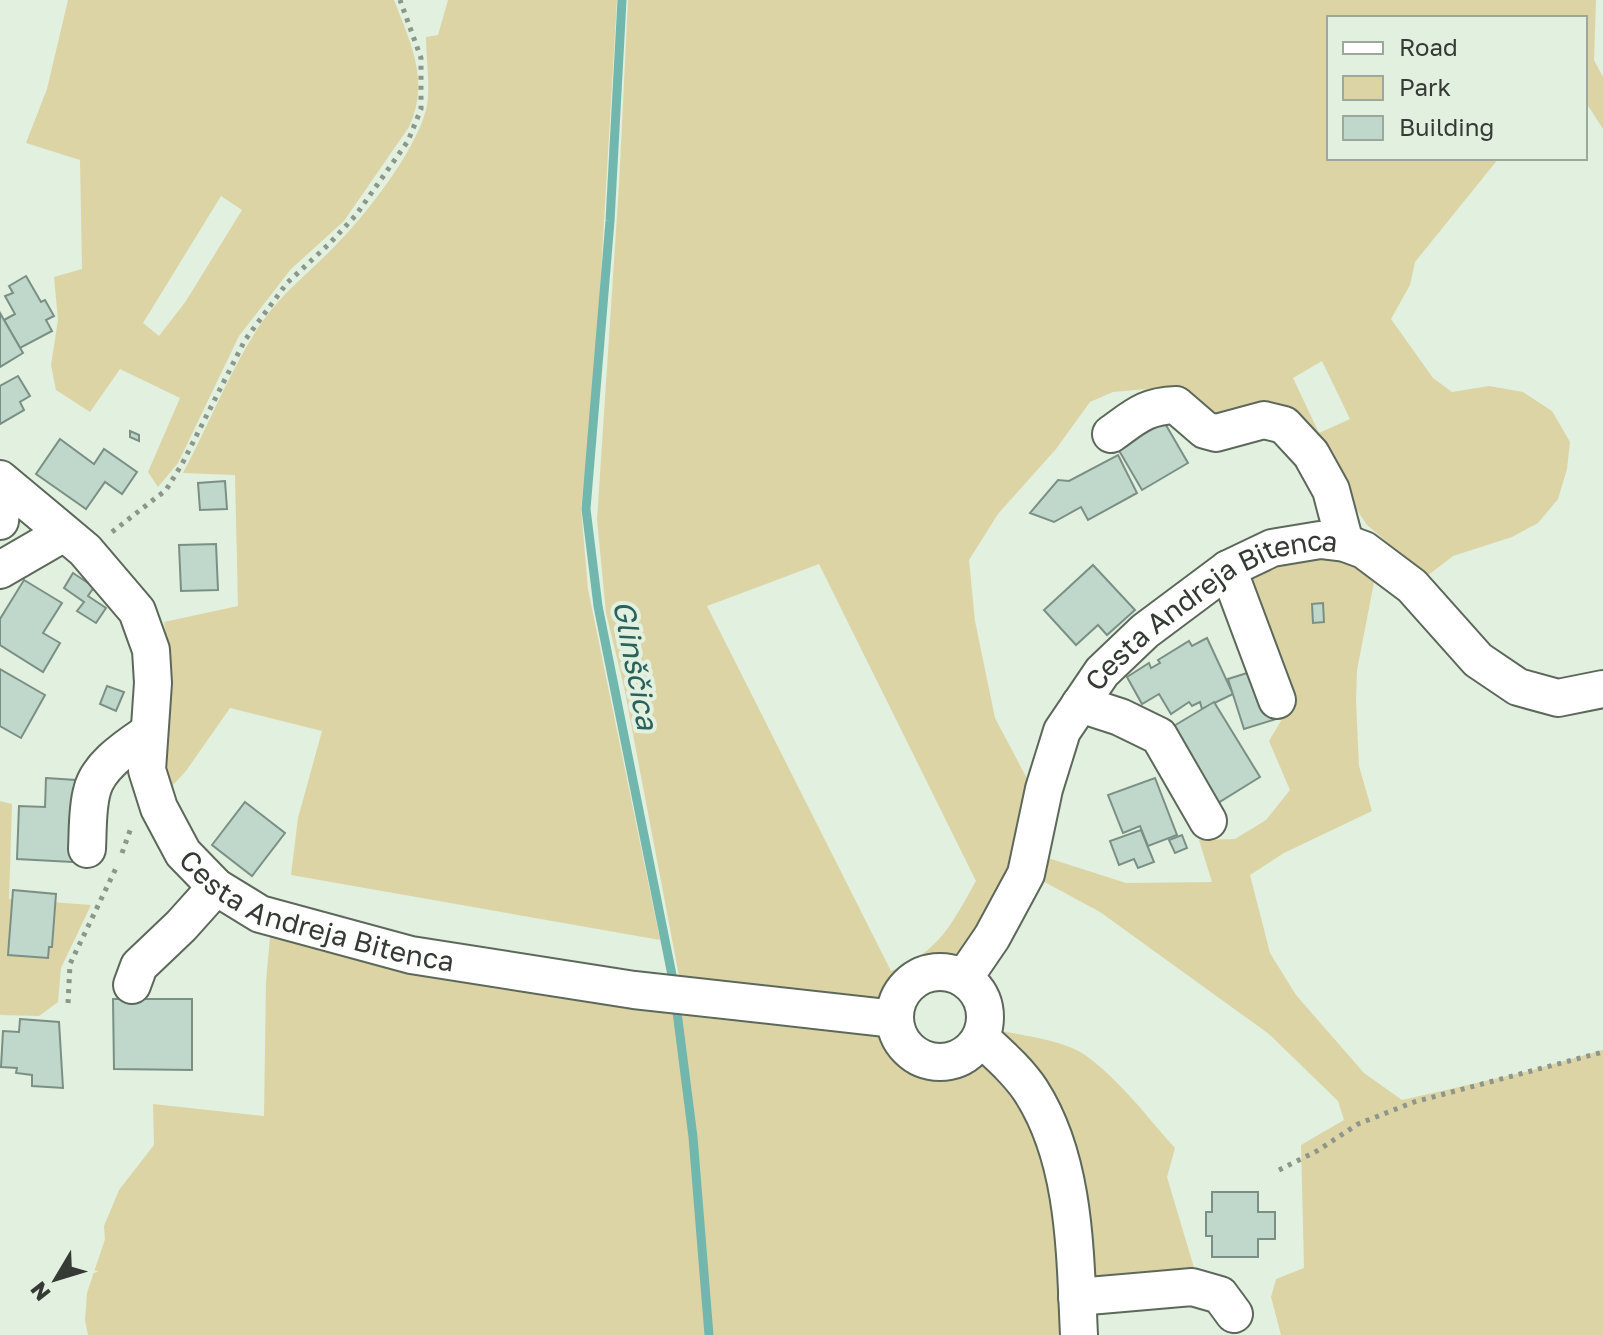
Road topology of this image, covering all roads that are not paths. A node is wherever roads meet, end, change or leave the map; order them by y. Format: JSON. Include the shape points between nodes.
{"nodes":[{"id":1,"x":1111,"y":434,"type":"dead end"},
{"id":2,"x":2,"y":481,"type":"edge"},
{"id":3,"x":0,"y":521,"type":"edge"},
{"id":4,"x":74,"y":542,"type":"junction"},
{"id":5,"x":1345,"y":543,"type":"junction"},
{"id":6,"x":1228,"y":569,"type":"junction"},
{"id":7,"x":0,"y":570,"type":"edge"},
{"id":8,"x":1603,"y":689,"type":"edge"},
{"id":9,"x":1277,"y":700,"type":"dead end"},
{"id":10,"x":1080,"y":704,"type":"junction"},
{"id":11,"x":149,"y":732,"type":"junction"},
{"id":12,"x":1208,"y":821,"type":"dead end"},
{"id":13,"x":87,"y":849,"type":"dead end"},
{"id":14,"x":216,"y":887,"type":"junction"},
{"id":15,"x":964,"y":978,"type":"junction"},
{"id":16,"x":132,"y":985,"type":"dead end"},
{"id":17,"x":895,"y":1019,"type":"junction"},
{"id":18,"x":981,"y":1038,"type":"junction"},
{"id":19,"x":1077,"y":1297,"type":"junction"},
{"id":20,"x":1234,"y":1314,"type":"dead end"},
{"id":21,"x":1079,"y":1335,"type":"edge"}],
"edges":[{"from":1,"to":5,"type":"street","via":[[1147,409],[1176,405],[1216,433],[1264,420],[1284,425],[1311,454],[1331,490]]},
{"from":2,"to":3,"type":"street"},
{"from":2,"to":4,"type":"street","name":"Cesta Andreja Bitenca"},
{"from":4,"to":7,"type":"street"},
{"from":4,"to":11,"type":"street","name":"Cesta Andreja Bitenca","via":[[137,611],[151,650]]},
{"from":5,"to":6,"type":"street","name":"Cesta Andreja Bitenca","via":[[1320,540],[1272,548]]},
{"from":5,"to":8,"type":"street","name":"Cesta Andreja Bitenca","via":[[1364,550],[1412,586],[1478,660],[1518,687],[1558,698]]},
{"from":6,"to":9,"type":"street"},
{"from":6,"to":10,"type":"street","name":"Cesta Andreja Bitenca","via":[[1145,631],[1102,672]]},
{"from":10,"to":12,"type":"street","via":[[1159,736]]},
{"from":10,"to":15,"type":"street","name":"Cesta Andreja Bitenca","via":[[1062,731],[1026,874]]},
{"from":11,"to":13,"type":"street","via":[[124,749],[97,779],[91,792]]},
{"from":11,"to":14,"type":"street","name":"Cesta Andreja Bitenca","via":[[147,770],[159,808],[183,853]]},
{"from":14,"to":16,"type":"street","via":[[139,966]]},
{"from":14,"to":17,"type":"street","name":"Cesta Andreja Bitenca","via":[[260,914],[411,955],[634,990]]},
{"from":15,"to":17,"type":"street","via":[[935,972],[920,976],[899,997]]},
{"from":15,"to":18,"type":"street","via":[[983,1002]]},
{"from":17,"to":18,"type":"street","via":[[901,1040],[923,1060],[953,1061]]},
{"from":18,"to":19,"type":"street","via":[[1031,1090],[1052,1132],[1066,1184]]},
{"from":19,"to":20,"type":"street","via":[[1192,1287],[1220,1295]]},
{"from":19,"to":21,"type":"street"}]}
